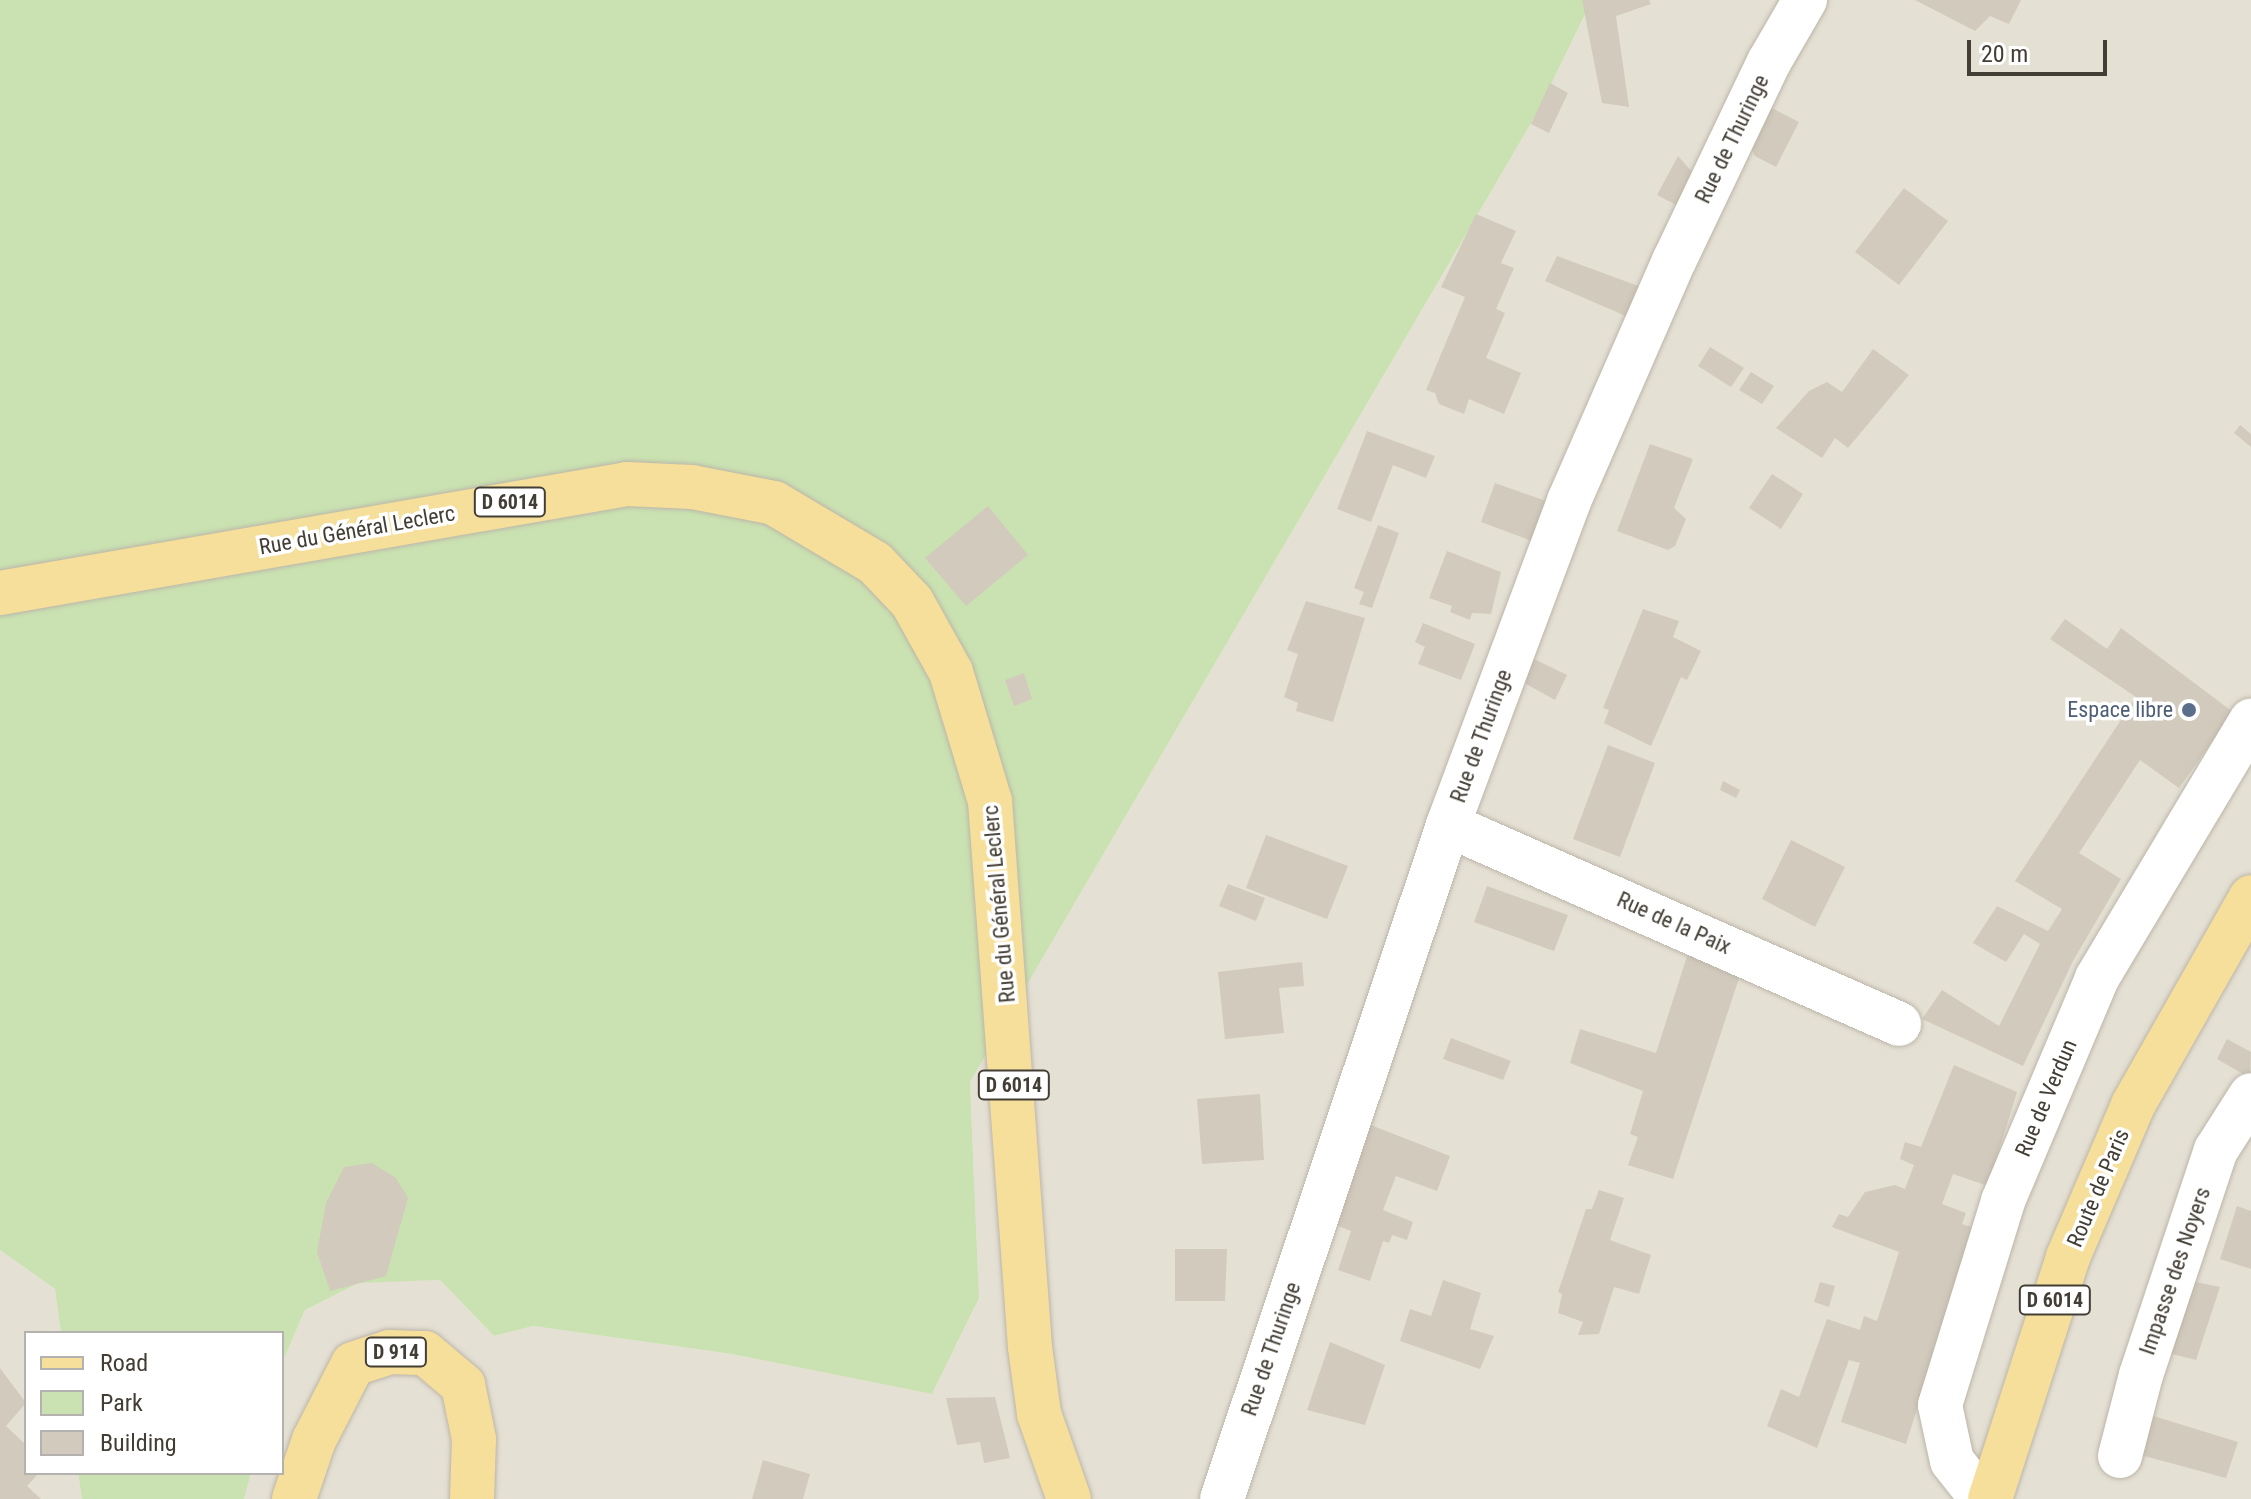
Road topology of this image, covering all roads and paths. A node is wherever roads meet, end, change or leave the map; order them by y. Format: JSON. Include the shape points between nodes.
{"nodes":[{"id":1,"x":1805,"y":0,"type":"edge"},
{"id":2,"x":0,"y":593,"type":"edge"},
{"id":3,"x":2251,"y":721,"type":"edge"},
{"id":4,"x":1448,"y":825,"type":"junction"},
{"id":5,"x":2251,"y":897,"type":"edge"},
{"id":6,"x":1899,"y":1024,"type":"dead end"},
{"id":7,"x":2251,"y":1095,"type":"edge"},
{"id":8,"x":2120,"y":1456,"type":"dead end"},
{"id":9,"x":294,"y":1499,"type":"edge"},
{"id":10,"x":472,"y":1499,"type":"edge"},
{"id":11,"x":1069,"y":1499,"type":"edge"},
{"id":12,"x":1222,"y":1499,"type":"edge"},
{"id":13,"x":1982,"y":1499,"type":"edge"},
{"id":14,"x":1990,"y":1499,"type":"edge"}],
"edges":[{"from":1,"to":4,"type":"street","name":"Rue de Thuringe","via":[[1769,62],[1674,261],[1575,487]]},
{"from":2,"to":11,"type":"main road","name":"Rue du Général Leclerc","number":"D 6014","via":[[627,484],[692,487],[774,503],[875,563],[912,602],[951,672],[990,801],[1030,1347],[1039,1414]]},
{"from":3,"to":13,"type":"street","name":"Rue de Verdun","via":[[2097,978],[2003,1201],[1940,1405],[1952,1461]]},
{"from":4,"to":6,"type":"street","name":"Rue de la Paix"},
{"from":4,"to":12,"type":"street","name":"Rue de Thuringe"},
{"from":5,"to":14,"type":"main road","name":"Route de Paris","number":"D 6014","via":[[2133,1105],[2068,1257]]},
{"from":7,"to":8,"type":"street","name":"Impasse des Noyers","via":[[2216,1150],[2141,1375]]},
{"from":9,"to":10,"type":"main road","number":"D 914","via":[[314,1440],[353,1364],[389,1352],[425,1353],[463,1385],[474,1439]]}]}
